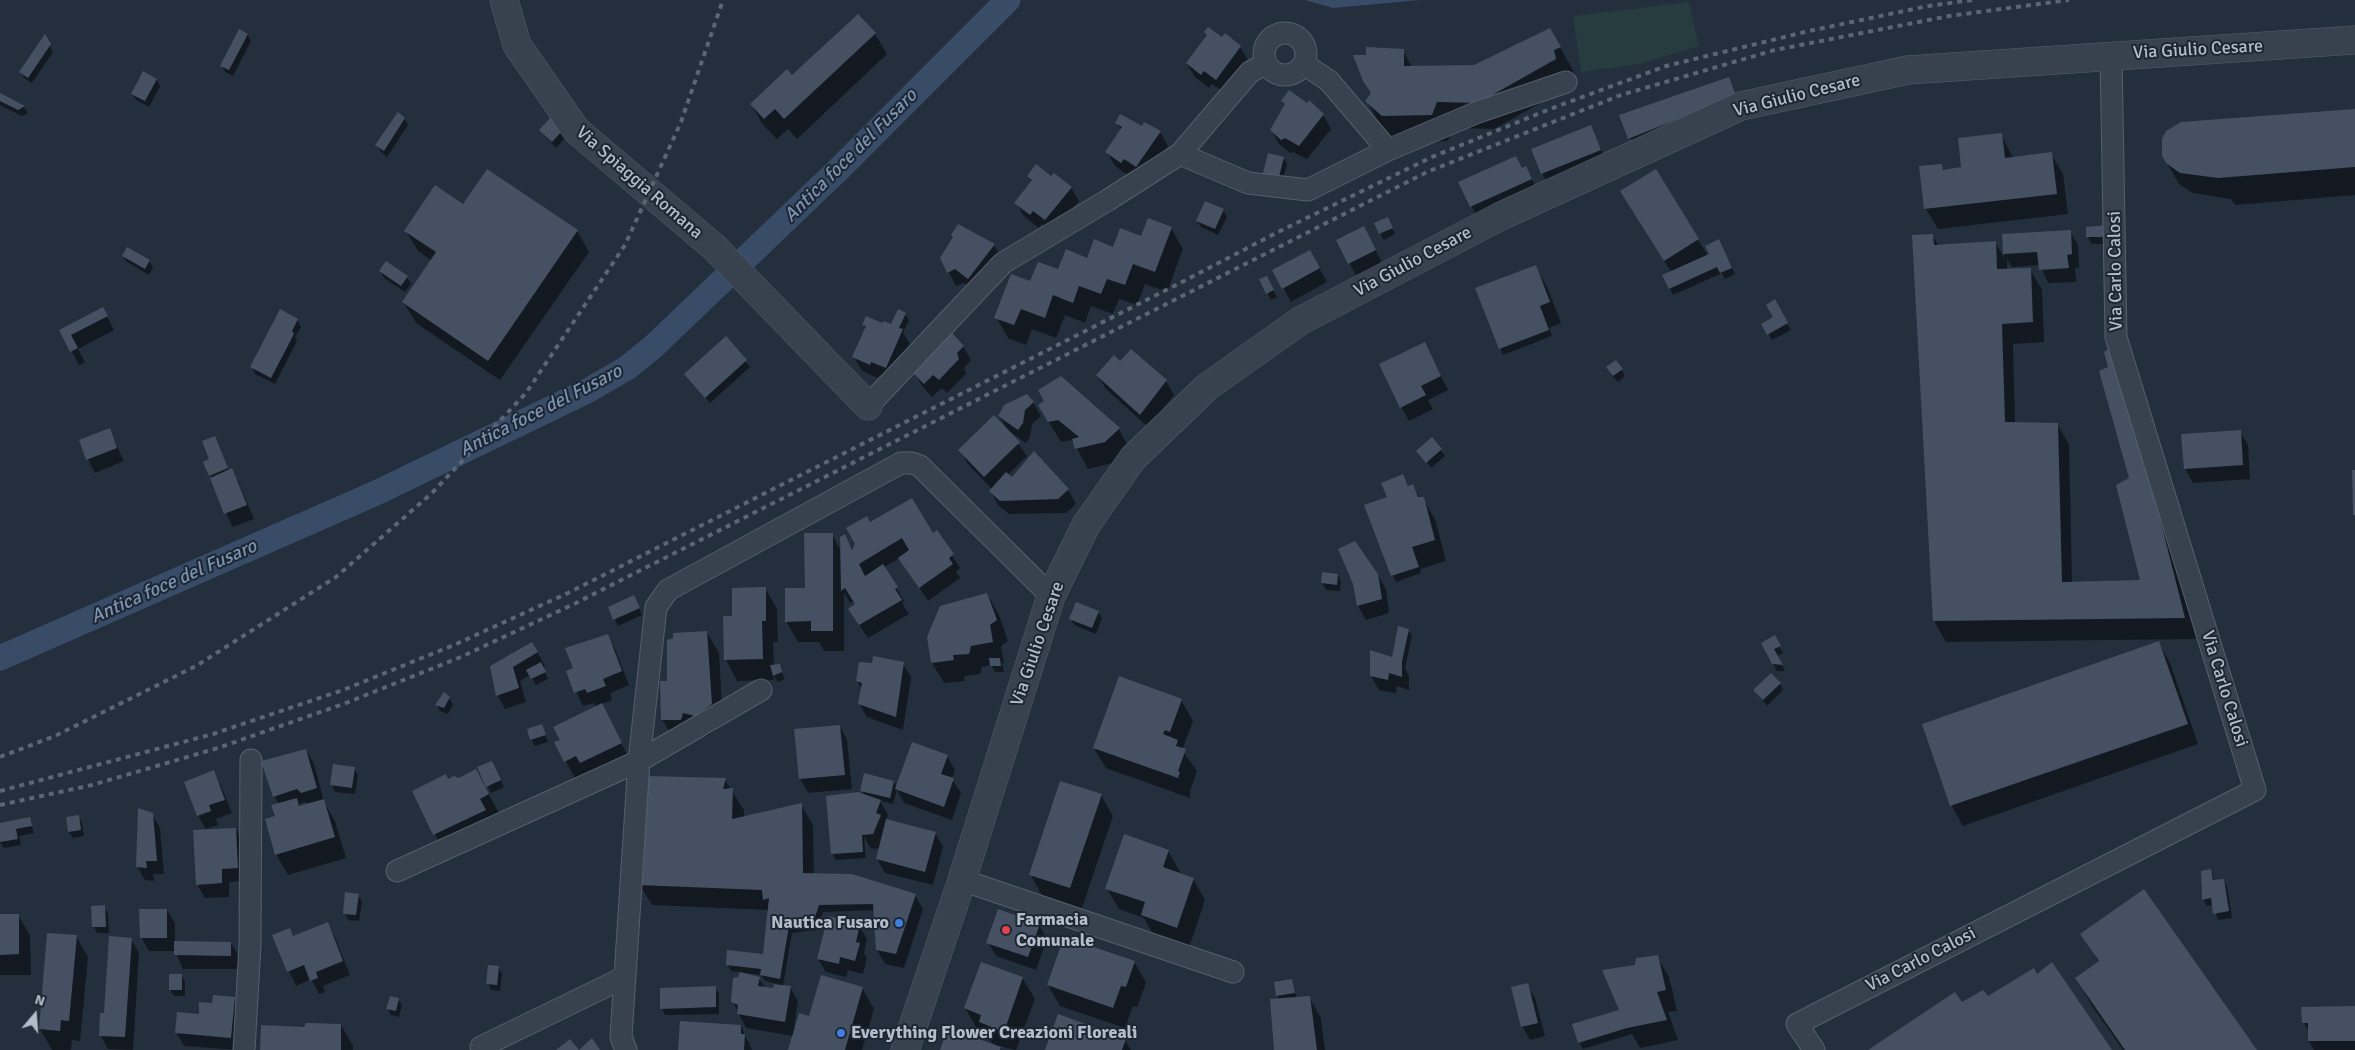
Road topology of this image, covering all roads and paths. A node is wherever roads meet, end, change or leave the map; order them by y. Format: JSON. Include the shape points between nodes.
{"nodes":[{"id":1,"x":504,"y":0,"type":"edge"},
{"id":2,"x":2355,"y":40,"type":"edge"},
{"id":3,"x":2111,"y":55,"type":"junction"},
{"id":4,"x":1265,"y":64,"type":"junction"},
{"id":5,"x":1304,"y":64,"type":"junction"},
{"id":6,"x":1566,"y":82,"type":"dead end"},
{"id":7,"x":1388,"y":150,"type":"junction"},
{"id":8,"x":1180,"y":154,"type":"junction"},
{"id":9,"x":868,"y":406,"type":"joint"},
{"id":10,"x":1051,"y":596,"type":"junction"},
{"id":11,"x":761,"y":690,"type":"dead end"},
{"id":12,"x":251,"y":760,"type":"dead end"},
{"id":13,"x":639,"y":761,"type":"junction"},
{"id":14,"x":397,"y":871,"type":"dead end"},
{"id":15,"x":962,"y":880,"type":"junction"},
{"id":16,"x":1233,"y":972,"type":"dead end"},
{"id":17,"x":625,"y":977,"type":"junction"},
{"id":18,"x":481,"y":1047,"type":"dead end"},
{"id":19,"x":244,"y":1050,"type":"edge"},
{"id":20,"x":626,"y":1050,"type":"edge"},
{"id":21,"x":905,"y":1050,"type":"edge"},
{"id":22,"x":1814,"y":1050,"type":"edge"}],
"edges":[{"from":1,"to":9,"type":"street","name":"Via Spiaggia Romana","via":[[517,45],[576,130],[724,257]]},
{"from":2,"to":3,"type":"street","name":"Via Giulio Cesare"},
{"from":3,"to":10,"type":"street","name":"Via Giulio Cesare","via":[[1908,70],[1741,106],[1501,216],[1300,321],[1207,387],[1133,458],[1086,526]]},
{"from":3,"to":22,"type":"street","name":"Via Carlo Calosi","via":[[2116,337],[2255,790],[1797,1024]]},
{"from":4,"to":5,"type":"street","via":[[1281,75],[1294,73]]},
{"from":4,"to":5,"type":"street","via":[[1266,42],[1285,32],[1303,43],[1306,50]]},
{"from":4,"to":8,"type":"street","via":[[1250,72]]},
{"from":5,"to":7,"type":"street","via":[[1329,81]]},
{"from":6,"to":7,"type":"street","via":[[1478,112]]},
{"from":7,"to":8,"type":"street","via":[[1308,190],[1248,183]]},
{"from":8,"to":9,"type":"street","via":[[1003,263]]},
{"from":10,"to":13,"type":"street","via":[[920,466],[901,463],[668,590],[656,607]]},
{"from":10,"to":15,"type":"street","name":"Via Giulio Cesare"},
{"from":11,"to":13,"type":"street"},
{"from":12,"to":19,"type":"street","via":[[250,945]]},
{"from":13,"to":14,"type":"street"},
{"from":13,"to":17,"type":"street"},
{"from":15,"to":16,"type":"street"},
{"from":15,"to":21,"type":"street","name":"Via Giulio Cesare"},
{"from":17,"to":18,"type":"street"},
{"from":17,"to":20,"type":"street","via":[[621,1037]]}]}
